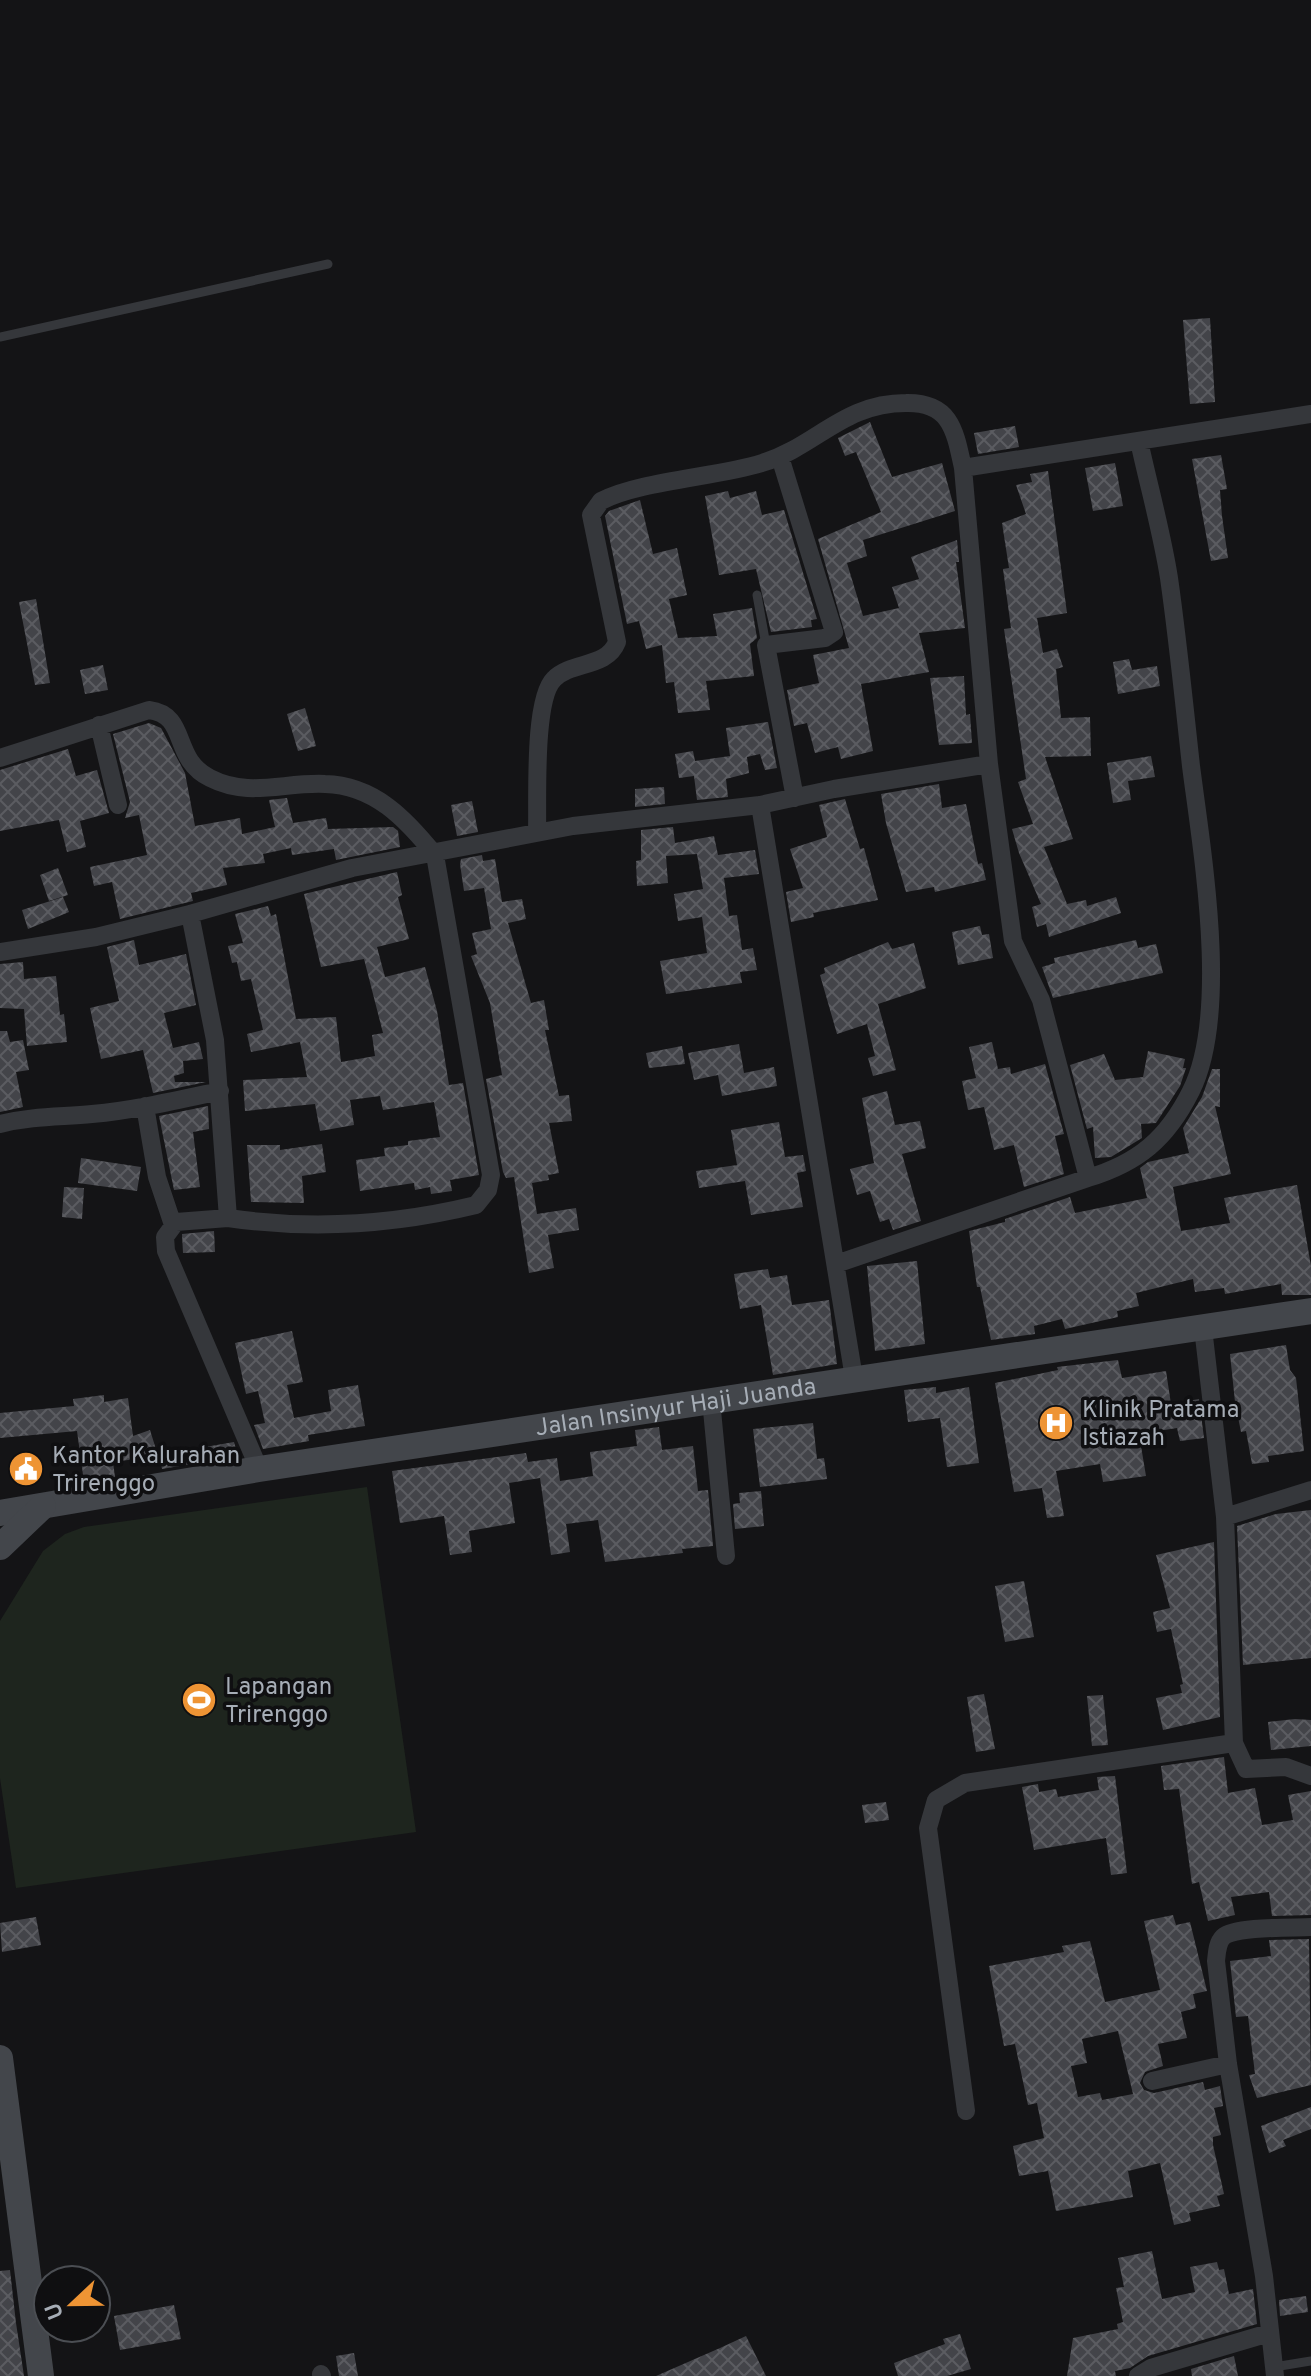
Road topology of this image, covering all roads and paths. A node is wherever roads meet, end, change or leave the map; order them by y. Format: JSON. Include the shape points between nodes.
{"nodes":[{"id":1,"x":328,"y":264,"type":"dead end"},
{"id":2,"x":0,"y":337,"type":"edge"},
{"id":3,"x":1311,"y":414,"type":"edge"},
{"id":4,"x":1139,"y":441,"type":"junction"},
{"id":5,"x":780,"y":457,"type":"junction"},
{"id":6,"x":963,"y":468,"type":"junction"},
{"id":7,"x":757,"y":595,"type":"dead end"},
{"id":8,"x":766,"y":645,"type":"junction"},
{"id":9,"x":99,"y":725,"type":"junction"},
{"id":10,"x":0,"y":758,"type":"edge"},
{"id":11,"x":989,"y":764,"type":"junction"},
{"id":12,"x":795,"y":798,"type":"junction"},
{"id":13,"x":118,"y":805,"type":"dead end"},
{"id":14,"x":760,"y":805,"type":"junction"},
{"id":15,"x":537,"y":833,"type":"junction"},
{"id":16,"x":435,"y":855,"type":"junction"},
{"id":17,"x":190,"y":914,"type":"junction"},
{"id":18,"x":0,"y":952,"type":"edge"},
{"id":19,"x":220,"y":1091,"type":"junction"},
{"id":20,"x":145,"y":1106,"type":"junction"},
{"id":21,"x":0,"y":1124,"type":"edge"},
{"id":22,"x":1088,"y":1178,"type":"junction"},
{"id":23,"x":228,"y":1218,"type":"junction"},
{"id":24,"x":173,"y":1225,"type":"junction"},
{"id":25,"x":836,"y":1264,"type":"junction"},
{"id":26,"x":1311,"y":1311,"type":"edge"},
{"id":27,"x":1203,"y":1328,"type":"junction"},
{"id":28,"x":854,"y":1378,"type":"junction"},
{"id":29,"x":711,"y":1400,"type":"junction"},
{"id":30,"x":259,"y":1469,"type":"junction"},
{"id":31,"x":1311,"y":1490,"type":"edge"},
{"id":32,"x":43,"y":1506,"type":"junction"},
{"id":33,"x":0,"y":1513,"type":"edge"},
{"id":34,"x":1225,"y":1517,"type":"junction"},
{"id":35,"x":0,"y":1547,"type":"edge"},
{"id":36,"x":726,"y":1556,"type":"dead end"},
{"id":37,"x":1234,"y":1743,"type":"junction"},
{"id":38,"x":1311,"y":1776,"type":"edge"},
{"id":39,"x":1311,"y":1927,"type":"edge"},
{"id":40,"x":0,"y":2058,"type":"edge"},
{"id":41,"x":1228,"y":2064,"type":"junction"},
{"id":42,"x":1152,"y":2081,"type":"dead end"},
{"id":43,"x":966,"y":2111,"type":"dead end"},
{"id":44,"x":1269,"y":2333,"type":"junction"},
{"id":45,"x":1311,"y":2361,"type":"edge"},
{"id":46,"x":1274,"y":2371,"type":"edge"},
{"id":47,"x":41,"y":2376,"type":"edge"},
{"id":48,"x":1138,"y":2376,"type":"edge"}],
"edges":[{"from":1,"to":2,"type":"lane"},
{"from":3,"to":4,"type":"street"},
{"from":4,"to":6,"type":"street"},
{"from":4,"to":22,"type":"street","via":[[1168,575],[1205,865],[1210,961],[1206,1028],[1192,1090],[1174,1119],[1139,1159]]},
{"from":5,"to":6,"type":"street","via":[[856,410],[923,403],[944,414],[951,425]]},
{"from":5,"to":8,"type":"street","via":[[834,632],[825,638]]},
{"from":5,"to":15,"type":"street","via":[[609,497],[594,508],[591,515],[617,642],[606,657],[556,676],[543,698]]},
{"from":6,"to":11,"type":"street"},
{"from":7,"to":8,"type":"lane"},
{"from":8,"to":12,"type":"street"},
{"from":9,"to":10,"type":"street"},
{"from":9,"to":13,"type":"street"},
{"from":9,"to":16,"type":"street","via":[[149,710],[163,712],[173,720],[186,759],[210,779],[234,789],[324,784],[372,796],[405,818]]},
{"from":11,"to":12,"type":"street"},
{"from":11,"to":22,"type":"street","via":[[1013,941],[1041,1000]]},
{"from":12,"to":14,"type":"street"},
{"from":14,"to":15,"type":"street","via":[[655,814]]},
{"from":14,"to":25,"type":"street"},
{"from":15,"to":16,"type":"street"},
{"from":16,"to":17,"type":"street","via":[[315,876]]},
{"from":16,"to":23,"type":"street","via":[[491,1175],[488,1190],[476,1205],[375,1223],[289,1227]]},
{"from":17,"to":18,"type":"street","via":[[111,934]]},
{"from":17,"to":19,"type":"street"},
{"from":19,"to":20,"type":"street"},
{"from":19,"to":23,"type":"street"},
{"from":20,"to":21,"type":"street","via":[[30,1116]]},
{"from":20,"to":24,"type":"street","via":[[157,1177]]},
{"from":22,"to":25,"type":"street"},
{"from":23,"to":24,"type":"street"},
{"from":24,"to":30,"type":"street","via":[[165,1237],[169,1261]]},
{"from":25,"to":28,"type":"street"},
{"from":26,"to":27,"type":"main road","name":"Jalan Insinyur Haji Juanda"},
{"from":27,"to":28,"type":"main road","name":"Jalan Insinyur Haji Juanda"},
{"from":27,"to":34,"type":"street"},
{"from":28,"to":29,"type":"main road","name":"Jalan Insinyur Haji Juanda"},
{"from":29,"to":30,"type":"main road","name":"Jalan Insinyur Haji Juanda"},
{"from":29,"to":36,"type":"street"},
{"from":30,"to":32,"type":"main road","name":"Jalan Insinyur Haji Juanda"},
{"from":31,"to":34,"type":"street"},
{"from":32,"to":33,"type":"main road","name":"Jalan Insinyur Haji Juanda"},
{"from":32,"to":35,"type":"main road"},
{"from":34,"to":37,"type":"street"},
{"from":37,"to":38,"type":"street","via":[[1246,1769],[1286,1767]]},
{"from":37,"to":43,"type":"street","via":[[965,1783],[936,1800],[928,1828]]},
{"from":39,"to":41,"type":"street","via":[[1224,1937],[1216,1961]]},
{"from":40,"to":47,"type":"main road"},
{"from":41,"to":42,"type":"street"},
{"from":41,"to":44,"type":"street"},
{"from":44,"to":46,"type":"street"},
{"from":44,"to":48,"type":"street"},
{"from":45,"to":46,"type":"lane"}]}
